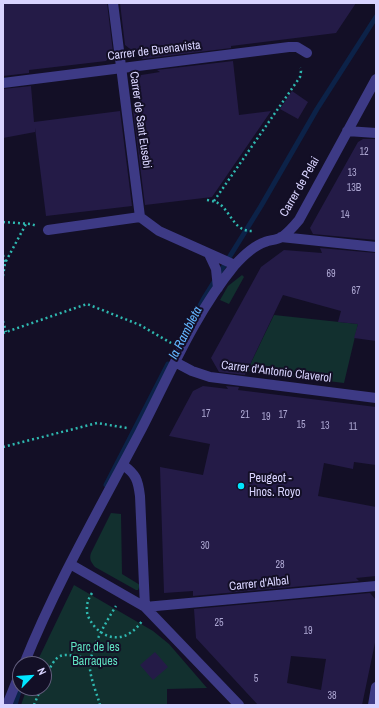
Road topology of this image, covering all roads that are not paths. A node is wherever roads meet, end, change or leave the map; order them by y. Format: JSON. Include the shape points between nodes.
{"nodes":[{"id":1,"x":113,"y":3,"type":"edge"},
{"id":2,"x":307,"y":53,"type":"dead end"},
{"id":3,"x":120,"y":68,"type":"junction"},
{"id":4,"x":376,"y":79,"type":"edge"},
{"id":5,"x":3,"y":83,"type":"edge"},
{"id":6,"x":347,"y":131,"type":"junction"},
{"id":7,"x":376,"y":133,"type":"edge"},
{"id":8,"x":140,"y":217,"type":"junction"},
{"id":9,"x":48,"y":230,"type":"dead end"},
{"id":10,"x":281,"y":237,"type":"junction"},
{"id":11,"x":376,"y":247,"type":"edge"},
{"id":12,"x":210,"y":254,"type":"junction"},
{"id":13,"x":235,"y":265,"type":"junction"},
{"id":14,"x":218,"y":288,"type":"junction"},
{"id":15,"x":175,"y":362,"type":"junction"},
{"id":16,"x":376,"y":398,"type":"edge"},
{"id":17,"x":123,"y":465,"type":"junction"},
{"id":18,"x":70,"y":564,"type":"junction"},
{"id":19,"x":376,"y":586,"type":"edge"},
{"id":20,"x":145,"y":607,"type":"junction"},
{"id":21,"x":28,"y":656,"type":"edge"},
{"id":22,"x":376,"y":687,"type":"edge"},
{"id":23,"x":12,"y":693,"type":"edge"},
{"id":24,"x":374,"y":700,"type":"edge"},
{"id":25,"x":7,"y":705,"type":"edge"},
{"id":26,"x":239,"y":705,"type":"edge"}],
"edges":[{"from":1,"to":3,"type":"street","name":"Carrer de Sant Eusebi"},
{"from":2,"to":3,"type":"street","name":"Carrer de Buenavista","via":[[297,47],[290,47]]},
{"from":3,"to":5,"type":"street","name":"Carrer de Buenavista"},
{"from":3,"to":8,"type":"street","name":"Carrer de Sant Eusebi"},
{"from":4,"to":6,"type":"street","name":"Carrer de Pelai"},
{"from":6,"to":7,"type":"street"},
{"from":6,"to":10,"type":"street","name":"Carrer de Pelai","via":[[299,220]]},
{"from":8,"to":9,"type":"street"},
{"from":8,"to":12,"type":"street","via":[[158,231]]},
{"from":10,"to":11,"type":"street"},
{"from":10,"to":13,"type":"street","name":"Carrer de Pelai","via":[[263,242]]},
{"from":12,"to":13,"type":"street"},
{"from":12,"to":14,"type":"street","via":[[216,268]]},
{"from":13,"to":14,"type":"street","name":"Carrer de Pelai"},
{"from":14,"to":15,"type":"street","name":"Carrer de Pelai"},
{"from":15,"to":16,"type":"street","name":"Carrer d'Antonio Claverol","via":[[192,371],[210,376]]},
{"from":15,"to":17,"type":"street","name":"Carrer de Pelai"},
{"from":17,"to":18,"type":"street","name":"Carrer de Pelai"},
{"from":17,"to":20,"type":"street","via":[[131,470],[139,484]]},
{"from":18,"to":20,"type":"street"},
{"from":18,"to":21,"type":"street","name":"Carrer de Pelai"},
{"from":19,"to":20,"type":"street","name":"Carrer d'Albal"},
{"from":20,"to":26,"type":"street"},
{"from":22,"to":24,"type":"street"},
{"from":23,"to":25,"type":"street"}]}
